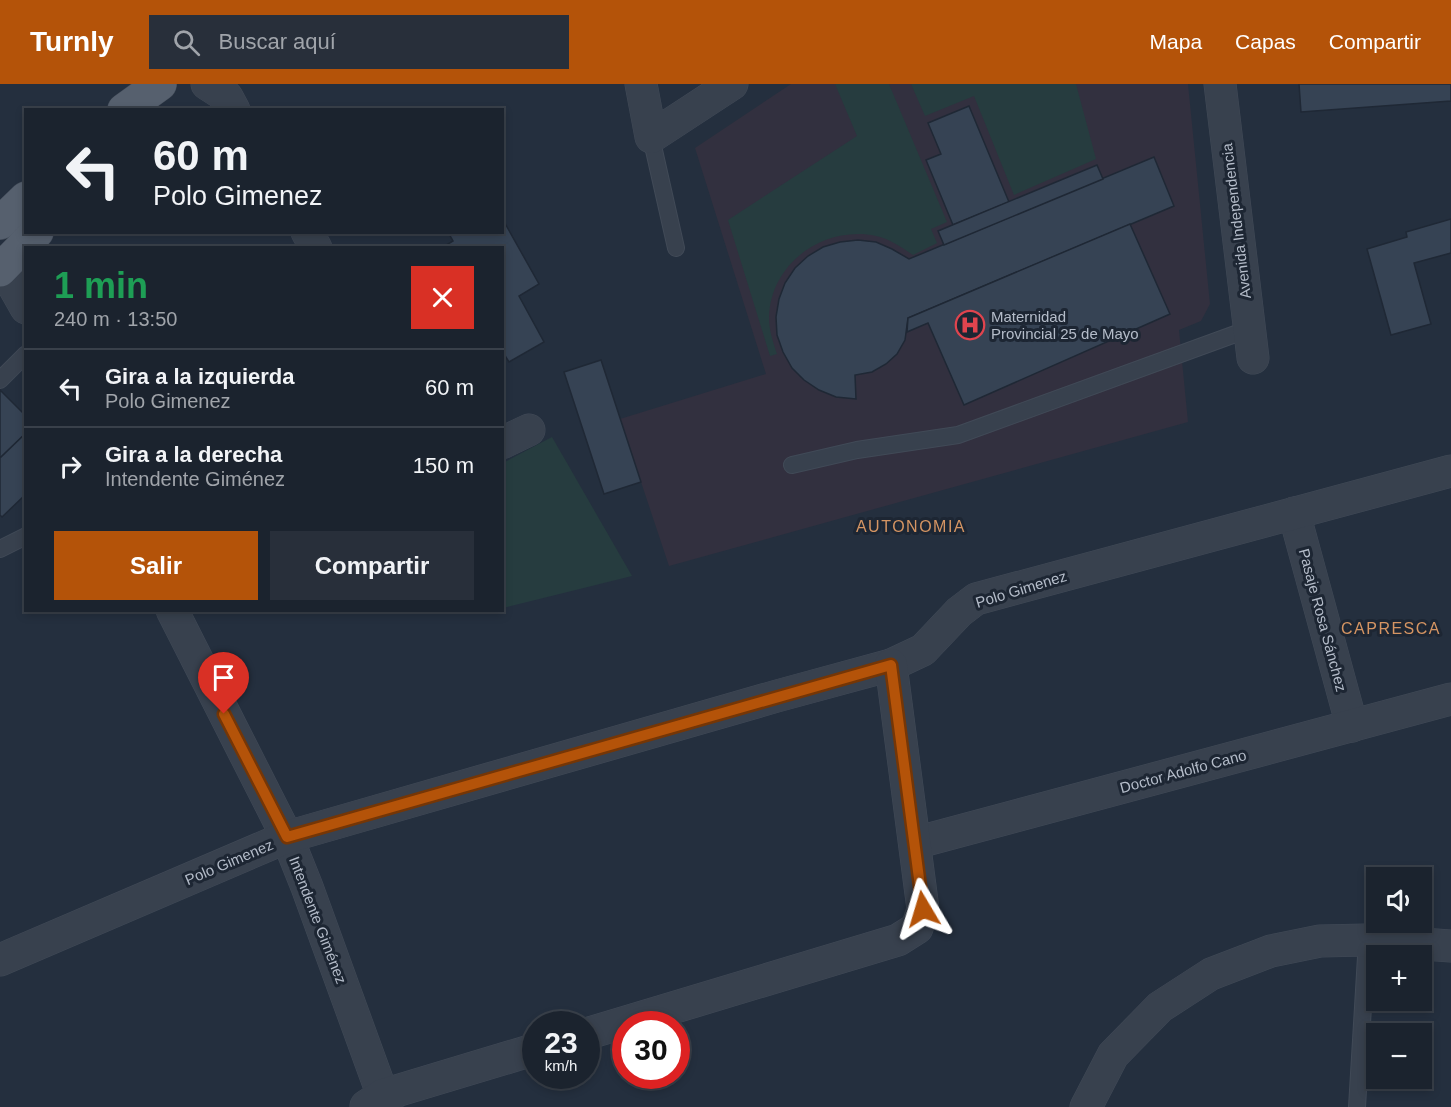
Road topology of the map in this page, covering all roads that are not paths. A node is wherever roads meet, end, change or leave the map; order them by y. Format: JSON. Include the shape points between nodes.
{"nodes":[{"id":1,"x":160,"y":84,"type":"edge"},
{"id":2,"x":170,"y":84,"type":"edge"},
{"id":3,"x":207,"y":84,"type":"edge"},
{"id":4,"x":641,"y":84,"type":"edge"},
{"id":5,"x":732,"y":84,"type":"edge"},
{"id":6,"x":1220,"y":84,"type":"edge"},
{"id":7,"x":127,"y":108,"type":"edge"},
{"id":8,"x":152,"y":108,"type":"edge"},
{"id":9,"x":233,"y":108,"type":"edge"},
{"id":10,"x":651,"y":138,"type":"junction"},
{"id":11,"x":24,"y":200,"type":"edge"},
{"id":12,"x":0,"y":223,"type":"edge"},
{"id":13,"x":35,"y":234,"type":"edge"},
{"id":14,"x":676,"y":248,"type":"dead end"},
{"id":15,"x":1,"y":267,"type":"edge"},
{"id":16,"x":24,"y":305,"type":"edge"},
{"id":17,"x":1251,"y":344,"type":"joint"},
{"id":18,"x":24,"y":356,"type":"edge"},
{"id":19,"x":0,"y":380,"type":"edge"},
{"id":20,"x":792,"y":465,"type":"dead end"},
{"id":21,"x":1451,"y":471,"type":"edge"},
{"id":22,"x":1294,"y":513,"type":"junction"},
{"id":23,"x":24,"y":537,"type":"edge"},
{"id":24,"x":0,"y":549,"type":"edge"},
{"id":25,"x":173,"y":612,"type":"edge"},
{"id":26,"x":891,"y":665,"type":"junction"},
{"id":27,"x":1451,"y":699,"type":"edge"},
{"id":28,"x":1352,"y":726,"type":"junction"},
{"id":29,"x":287,"y":837,"type":"junction"},
{"id":30,"x":915,"y":843,"type":"junction"},
{"id":31,"x":1367,"y":940,"type":"junction"},
{"id":32,"x":1451,"y":946,"type":"edge"},
{"id":33,"x":0,"y":960,"type":"edge"},
{"id":34,"x":600,"y":1030,"type":"edge"},
{"id":35,"x":522,"y":1054,"type":"edge"},
{"id":36,"x":378,"y":1103,"type":"edge"},
{"id":37,"x":1086,"y":1107,"type":"edge"},
{"id":38,"x":1357,"y":1107,"type":"edge"}],
"edges":[{"from":1,"to":7,"type":"main road"},
{"from":2,"to":8,"type":"main road"},
{"from":3,"to":9,"type":"street","via":[[227,97]]},
{"from":4,"to":10,"type":"street"},
{"from":5,"to":10,"type":"street"},
{"from":6,"to":17,"type":"street","name":"Avenida Independencia"},
{"from":10,"to":14,"type":"lane"},
{"from":11,"to":12,"type":"main road"},
{"from":13,"to":15,"type":"main road"},
{"from":15,"to":16,"type":"street"},
{"from":17,"to":20,"type":"lane","via":[[958,435],[857,450]]},
{"from":18,"to":19,"type":"lane"},
{"from":21,"to":22,"type":"street","name":"Polo Gimenez"},
{"from":22,"to":26,"type":"street","name":"Polo Gimenez","via":[[976,599],[923,650]]},
{"from":22,"to":28,"type":"street","name":"Pasaje Rosa Sánchez"},
{"from":23,"to":24,"type":"lane"},
{"from":25,"to":29,"type":"street","name":"Intendente Giménez"},
{"from":26,"to":29,"type":"street","name":"Polo Gimenez"},
{"from":26,"to":30,"type":"street"},
{"from":27,"to":28,"type":"street","name":"Doctor Adolfo Cano"},
{"from":28,"to":30,"type":"street","name":"Doctor Adolfo Cano"},
{"from":29,"to":33,"type":"street","name":"Polo Gimenez"},
{"from":29,"to":36,"type":"street","name":"Intendente Giménez"},
{"from":30,"to":34,"type":"street","via":[[923,909],[917,928],[898,940]]},
{"from":31,"to":32,"type":"street"},
{"from":31,"to":37,"type":"street","via":[[1320,941],[1271,951],[1211,975],[1160,1007],[1113,1055]]},
{"from":31,"to":38,"type":"lane"},
{"from":35,"to":36,"type":"street"}]}
